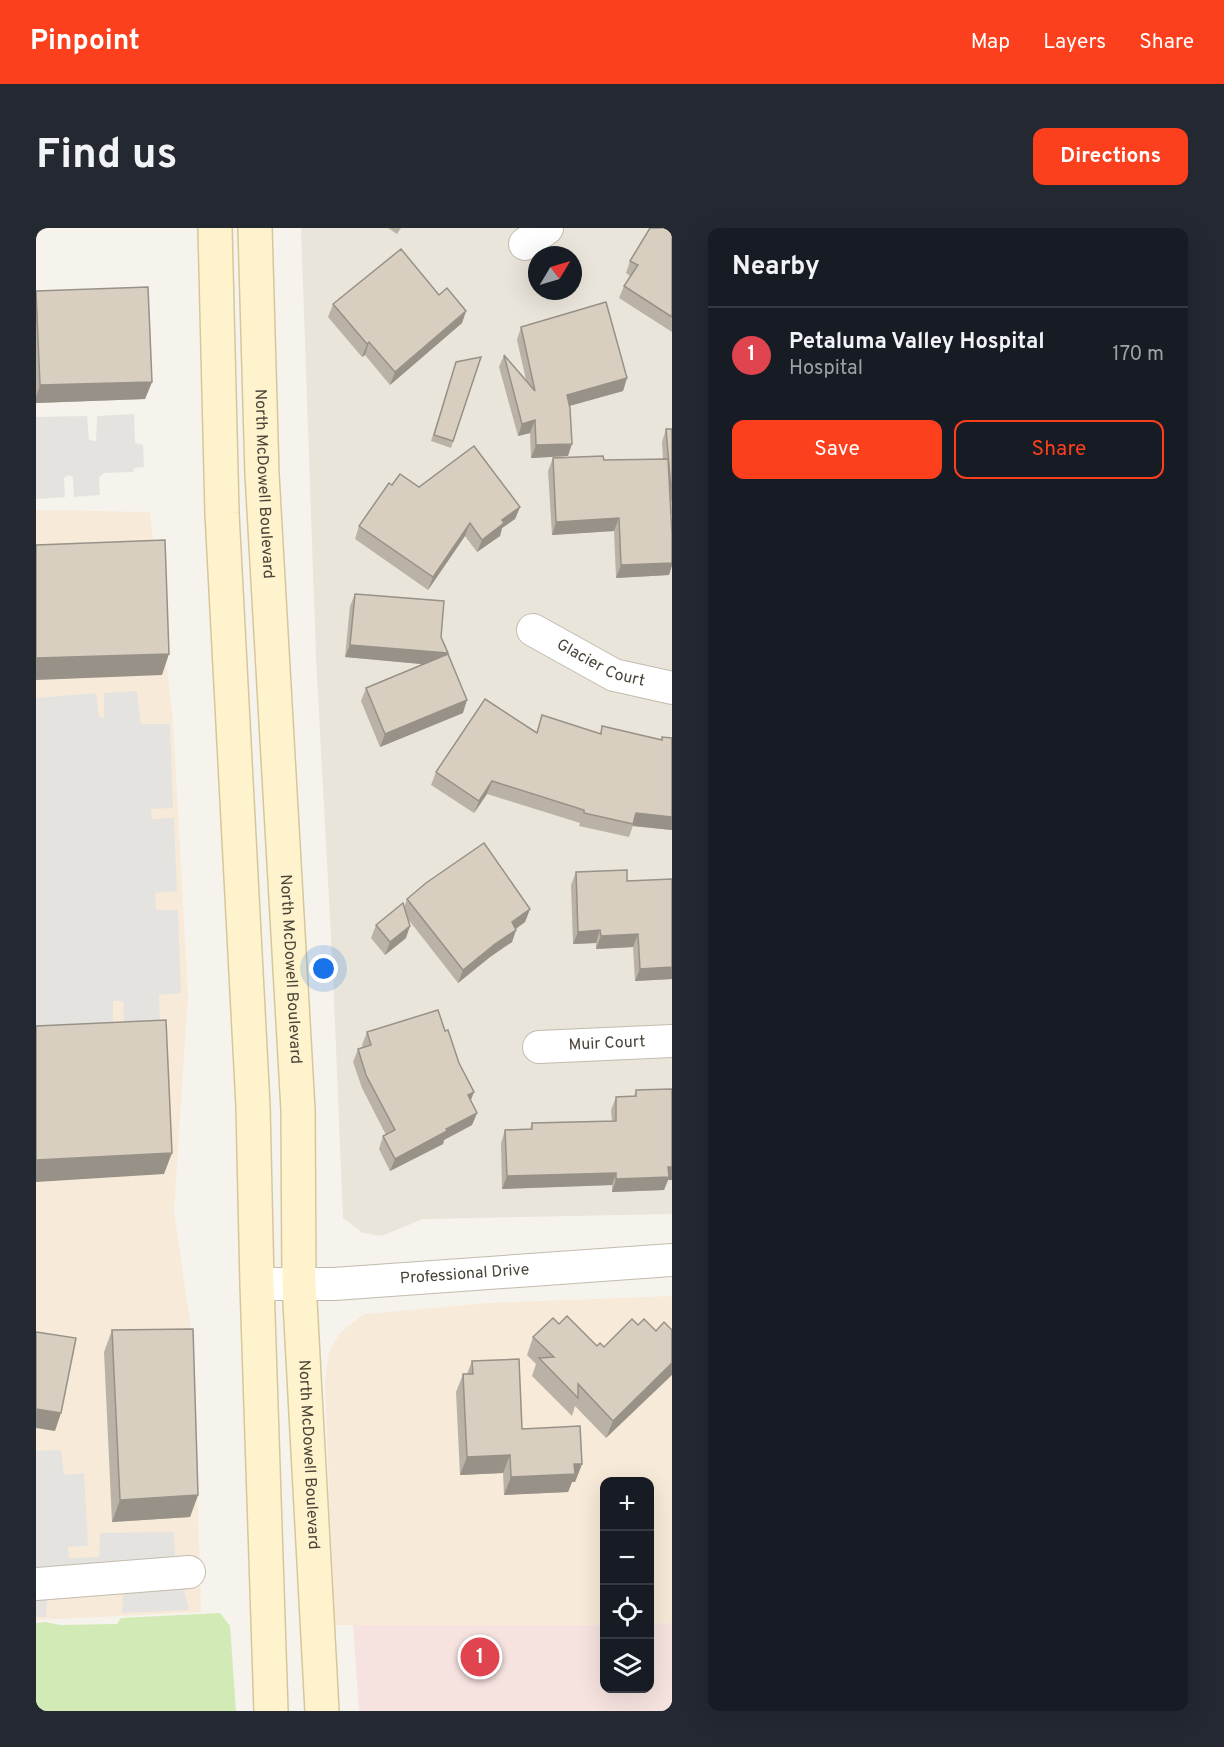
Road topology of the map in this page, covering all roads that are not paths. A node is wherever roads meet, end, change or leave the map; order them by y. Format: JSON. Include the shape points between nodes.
{"nodes":[{"id":1,"x":215,"y":228,"type":"edge"},
{"id":2,"x":255,"y":228,"type":"edge"},
{"id":3,"x":533,"y":630,"type":"dead end"},
{"id":4,"x":672,"y":687,"type":"edge"},
{"id":5,"x":672,"y":1041,"type":"edge"},
{"id":6,"x":539,"y":1047,"type":"dead end"},
{"id":7,"x":672,"y":1260,"type":"edge"},
{"id":8,"x":298,"y":1283,"type":"junction"},
{"id":9,"x":257,"y":1284,"type":"junction"},
{"id":10,"x":189,"y":1572,"type":"dead end"},
{"id":11,"x":36,"y":1584,"type":"edge"},
{"id":12,"x":271,"y":1711,"type":"edge"},
{"id":13,"x":322,"y":1711,"type":"edge"}],
"edges":[{"from":1,"to":9,"type":"main road","via":[[222,513],[253,1106]]},
{"from":2,"to":8,"type":"main road","name":"North McDowell Boulevard","via":[[262,474],[297,1110]]},
{"from":3,"to":4,"type":"street","name":"Glacier Court","via":[[614,675]]},
{"from":5,"to":6,"type":"street","name":"Muir Court"},
{"from":7,"to":8,"type":"street","name":"Professional Drive","via":[[334,1284]]},
{"from":8,"to":9,"type":"street","name":"Professional Drive"},
{"from":8,"to":13,"type":"main road","name":"North McDowell Boulevard"},
{"from":9,"to":12,"type":"main road"},
{"from":10,"to":11,"type":"street"}]}
